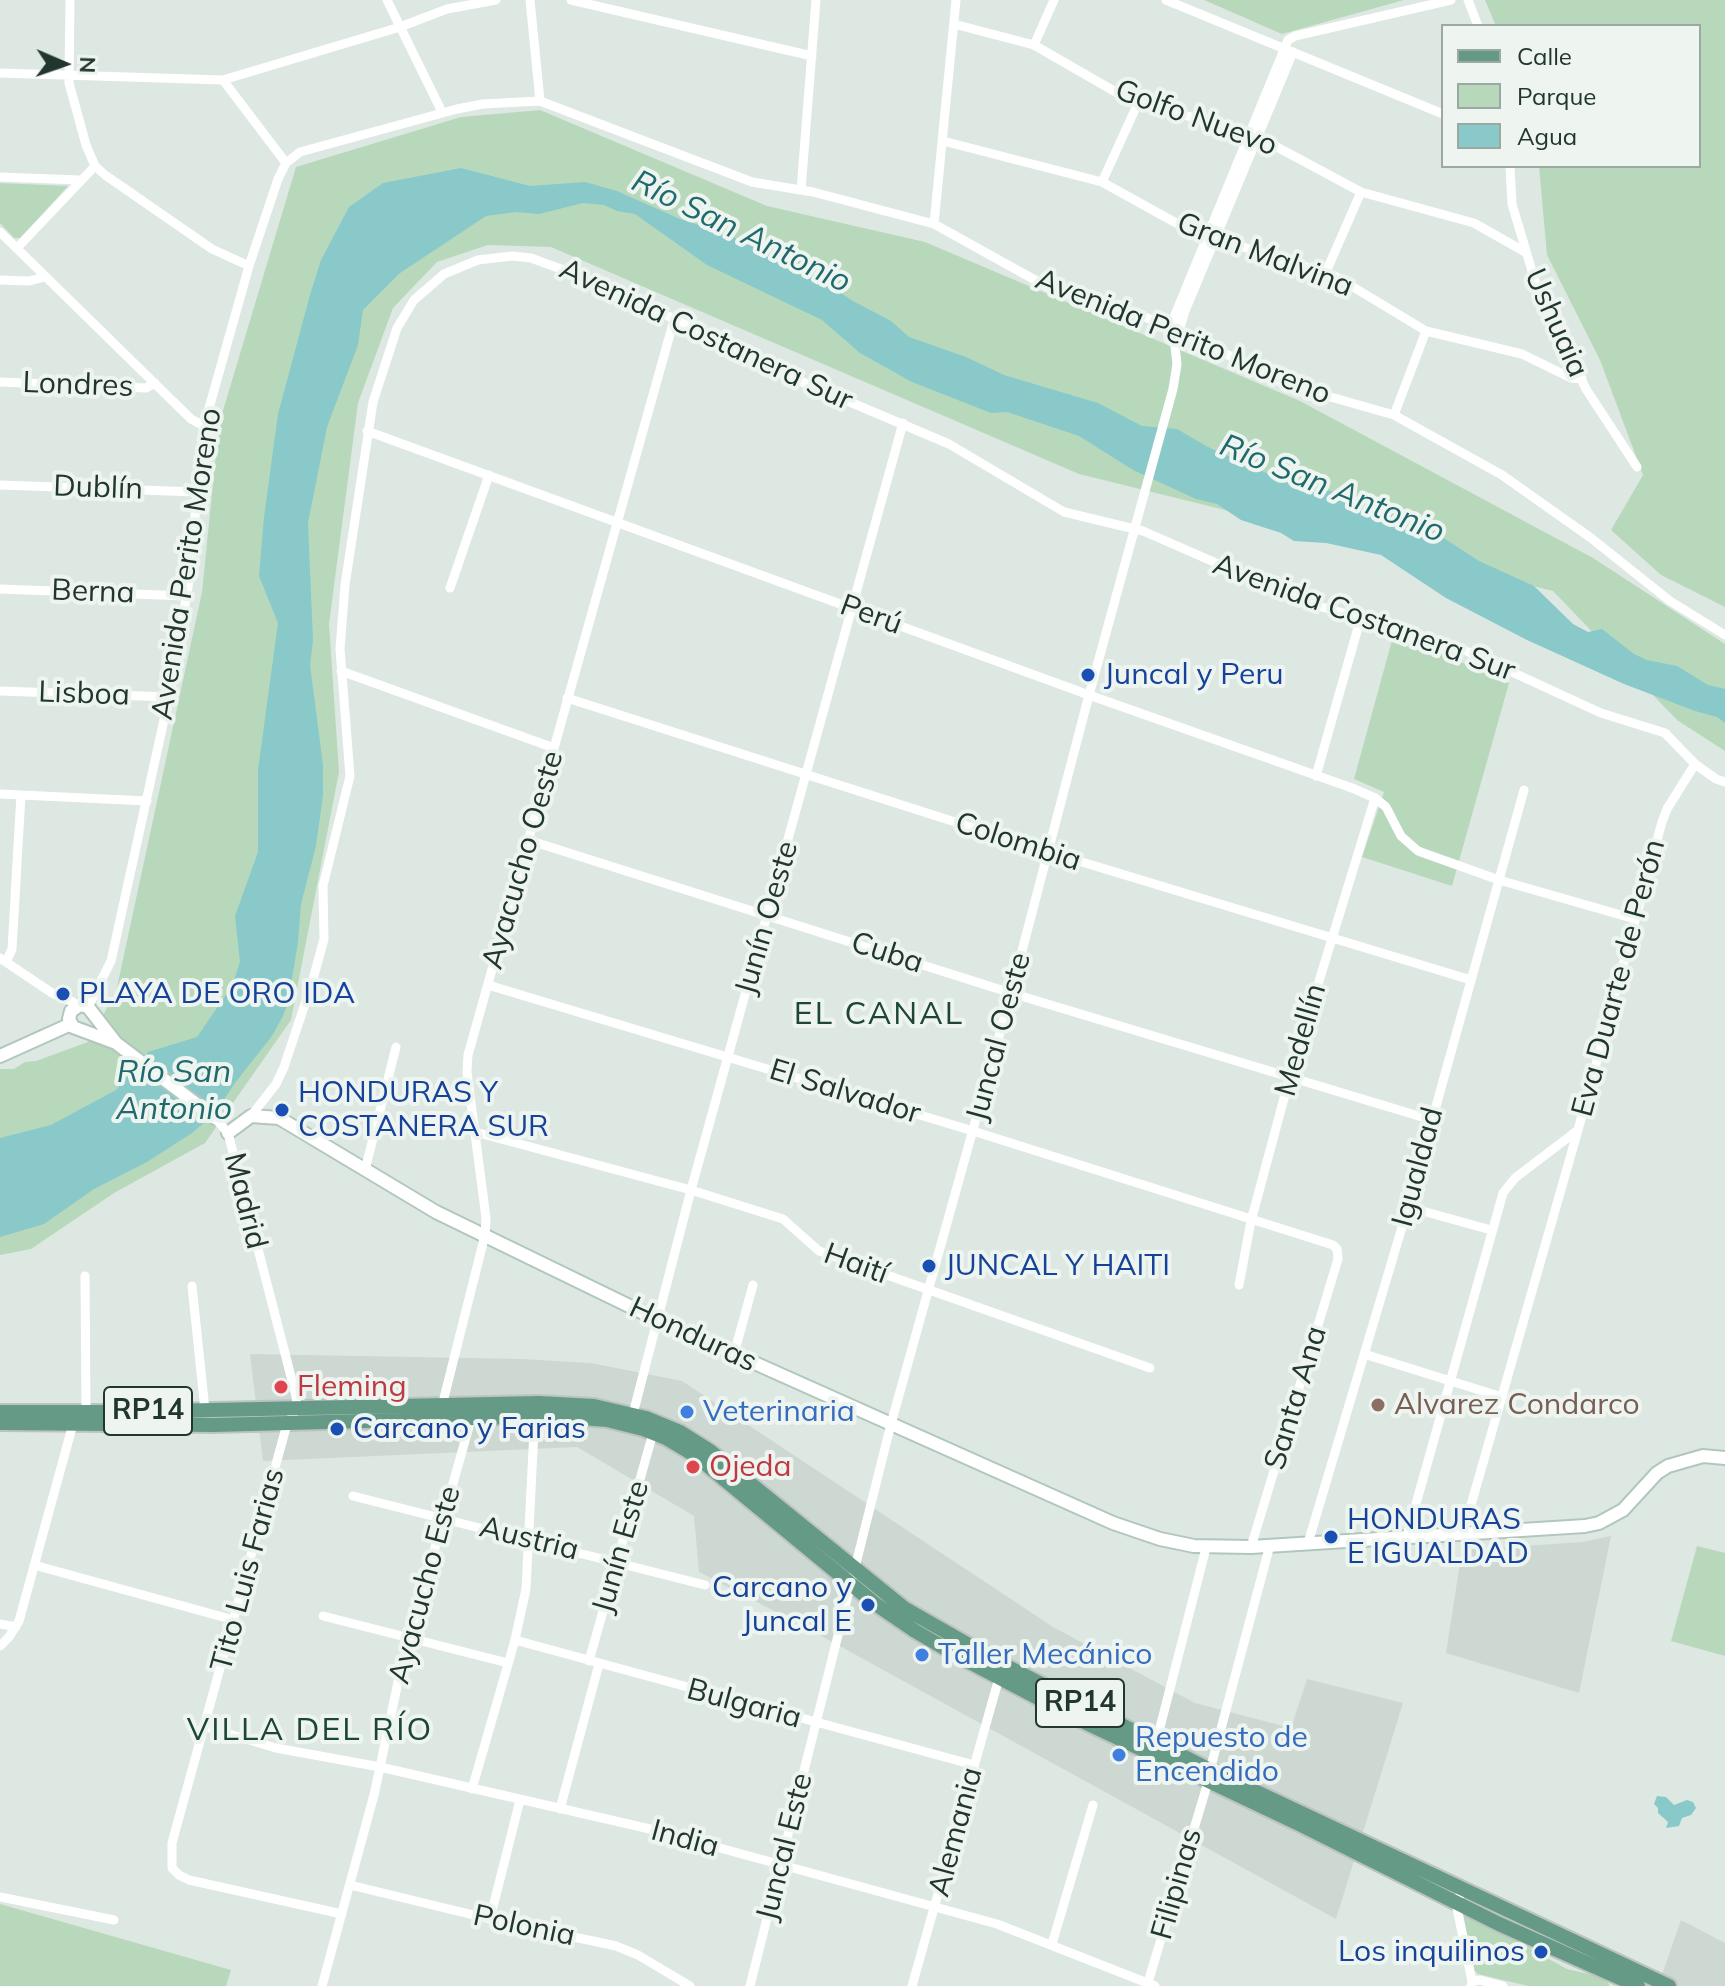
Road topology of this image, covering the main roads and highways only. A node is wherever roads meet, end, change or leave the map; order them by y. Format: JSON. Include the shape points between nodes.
{"nodes":[{"id":1,"x":87,"y":1008,"type":"junction"},
{"id":2,"x":75,"y":1025,"type":"junction"},
{"id":3,"x":120,"y":1047,"type":"junction"},
{"id":4,"x":0,"y":1056,"type":"edge"},
{"id":5,"x":215,"y":1118,"type":"road end"},
{"id":6,"x":228,"y":1133,"type":"road end"},
{"id":7,"x":341,"y":1407,"type":"junction"},
{"id":8,"x":297,"y":1409,"type":"junction"},
{"id":9,"x":0,"y":1412,"type":"edge"},
{"id":10,"x":0,"y":1423,"type":"edge"},
{"id":11,"x":287,"y":1424,"type":"junction"},
{"id":12,"x":213,"y":1425,"type":"junction"},
{"id":13,"x":1725,"y":1458,"type":"edge"},
{"id":14,"x":851,"y":1576,"type":"junction"},
{"id":15,"x":1209,"y":1776,"type":"junction"},
{"id":16,"x":1456,"y":1903,"type":"junction"},
{"id":17,"x":1547,"y":1929,"type":"junction"},
{"id":18,"x":1617,"y":1982,"type":"edge"},
{"id":19,"x":1638,"y":1986,"type":"edge"},
{"id":20,"x":1669,"y":1986,"type":"edge"}],
"edges":[{"from":1,"to":2,"type":"main road","via":[[73,1009]]},
{"from":1,"to":2,"type":"main road","via":[[93,1024]]},
{"from":1,"to":3,"type":"main road","name":"Madrid"},
{"from":2,"to":3,"type":"main road","name":"Madrid"},
{"from":2,"to":4,"type":"main road"},
{"from":3,"to":5,"type":"main road","name":"Madrid"},
{"from":6,"to":13,"type":"main road","name":"Honduras","via":[[251,1116],[279,1118],[436,1212],[656,1319],[1135,1531],[1206,1548],[1599,1523],[1623,1510],[1668,1466],[1703,1456]]},
{"from":7,"to":8,"type":"main road","number":"RP14"},
{"from":7,"to":11,"type":"main road","via":[[326,1414],[298,1415]]},
{"from":7,"to":14,"type":"main road","number":"RP14","via":[[557,1404],[633,1414],[669,1426],[710,1451]]},
{"from":8,"to":9,"type":"main road","number":"RP14"},
{"from":8,"to":12,"type":"main road","via":[[286,1416],[237,1418]]},
{"from":10,"to":12,"type":"main road","number":"RP14"},
{"from":11,"to":12,"type":"main road","number":"RP14"},
{"from":11,"to":14,"type":"main road","number":"RP14","via":[[472,1416],[607,1420],[686,1449],[783,1529],[802,1537]]},
{"from":14,"to":15,"type":"main road","number":"RP14"},
{"from":14,"to":15,"type":"main road","number":"RP14","via":[[903,1624],[999,1678]]},
{"from":15,"to":16,"type":"main road","number":"RP14"},
{"from":15,"to":17,"type":"main road","number":"RP14"},
{"from":16,"to":17,"type":"main road","via":[[1466,1898],[1527,1927]]},
{"from":16,"to":18,"type":"main road","number":"RP14"},
{"from":17,"to":20,"type":"main road","number":"RP14"},
{"from":18,"to":19,"type":"main road","number":"RP14"}]}
